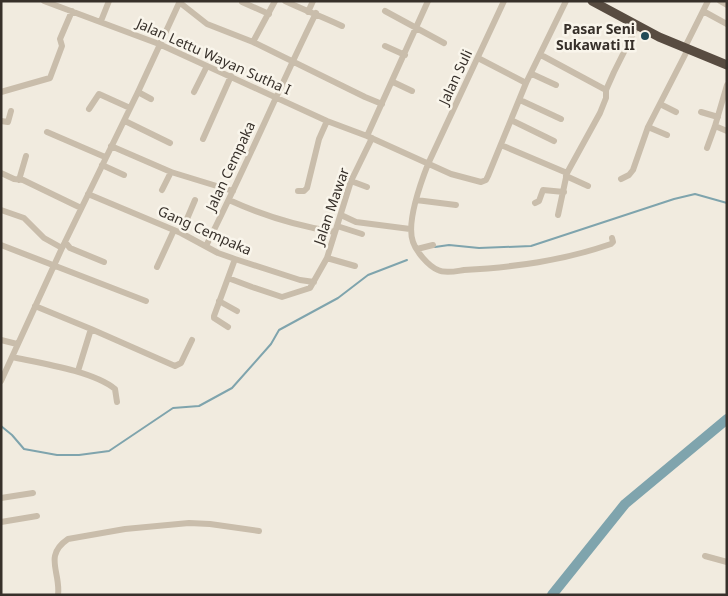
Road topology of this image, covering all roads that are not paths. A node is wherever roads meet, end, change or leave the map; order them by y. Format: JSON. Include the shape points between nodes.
{"nodes":[{"id":1,"x":44,"y":1,"type":"edge"},
{"id":2,"x":109,"y":1,"type":"edge"},
{"id":3,"x":275,"y":1,"type":"edge"},
{"id":4,"x":285,"y":1,"type":"edge"},
{"id":5,"x":312,"y":1,"type":"edge"},
{"id":6,"x":428,"y":1,"type":"edge"},
{"id":7,"x":504,"y":1,"type":"edge"},
{"id":8,"x":566,"y":1,"type":"edge"},
{"id":9,"x":592,"y":1,"type":"edge"},
{"id":10,"x":708,"y":1,"type":"edge"},
{"id":11,"x":720,"y":1,"type":"edge"},
{"id":12,"x":179,"y":2,"type":"edge"},
{"id":13,"x":242,"y":2,"type":"edge"},
{"id":14,"x":727,"y":5,"type":"edge"},
{"id":15,"x":72,"y":11,"type":"junction"},
{"id":16,"x":385,"y":11,"type":"dead end"},
{"id":17,"x":703,"y":11,"type":"junction"},
{"id":18,"x":308,"y":12,"type":"junction"},
{"id":19,"x":316,"y":13,"type":"junction"},
{"id":20,"x":269,"y":14,"type":"junction"},
{"id":21,"x":100,"y":21,"type":"junction"},
{"id":22,"x":727,"y":24,"type":"edge"},
{"id":23,"x":342,"y":26,"type":"dead end"},
{"id":24,"x":637,"y":26,"type":"junction"},
{"id":25,"x":415,"y":28,"type":"junction"},
{"id":26,"x":253,"y":42,"type":"junction"},
{"id":27,"x":444,"y":42,"type":"dead end"},
{"id":28,"x":159,"y":44,"type":"junction"},
{"id":29,"x":385,"y":46,"type":"dead end"},
{"id":30,"x":687,"y":48,"type":"junction"},
{"id":31,"x":405,"y":55,"type":"junction"},
{"id":32,"x":541,"y":55,"type":"junction"},
{"id":33,"x":478,"y":58,"type":"junction"},
{"id":34,"x":293,"y":61,"type":"junction"},
{"id":35,"x":727,"y":65,"type":"edge"},
{"id":36,"x":208,"y":66,"type":"junction"},
{"id":37,"x":532,"y":74,"type":"junction"},
{"id":38,"x":231,"y":76,"type":"junction"},
{"id":39,"x":393,"y":82,"type":"junction"},
{"id":40,"x":526,"y":83,"type":"junction"},
{"id":41,"x":556,"y":85,"type":"dead end"},
{"id":42,"x":727,"y":85,"type":"edge"},
{"id":43,"x":606,"y":90,"type":"junction"},
{"id":44,"x":412,"y":91,"type":"dead end"},
{"id":45,"x":1,"y":92,"type":"edge"},
{"id":46,"x":138,"y":92,"type":"junction"},
{"id":47,"x":194,"y":92,"type":"dead end"},
{"id":48,"x":277,"y":98,"type":"junction"},
{"id":49,"x":151,"y":99,"type":"dead end"},
{"id":50,"x":520,"y":100,"type":"junction"},
{"id":51,"x":382,"y":104,"type":"junction"},
{"id":52,"x":660,"y":104,"type":"junction"},
{"id":53,"x":130,"y":108,"type":"junction"},
{"id":54,"x":89,"y":109,"type":"dead end"},
{"id":55,"x":11,"y":111,"type":"dead end"},
{"id":56,"x":676,"y":112,"type":"dead end"},
{"id":57,"x":701,"y":112,"type":"dead end"},
{"id":58,"x":718,"y":117,"type":"junction"},
{"id":59,"x":562,"y":119,"type":"dead end"},
{"id":60,"x":511,"y":120,"type":"junction"},
{"id":61,"x":1,"y":121,"type":"edge"},
{"id":62,"x":124,"y":121,"type":"junction"},
{"id":63,"x":327,"y":122,"type":"junction"},
{"id":64,"x":715,"y":126,"type":"junction"},
{"id":65,"x":648,"y":127,"type":"junction"},
{"id":66,"x":727,"y":131,"type":"edge"},
{"id":67,"x":47,"y":132,"type":"dead end"},
{"id":68,"x":667,"y":135,"type":"dead end"},
{"id":69,"x":369,"y":137,"type":"junction"},
{"id":70,"x":203,"y":139,"type":"dead end"},
{"id":71,"x":554,"y":141,"type":"dead end"},
{"id":72,"x":170,"y":143,"type":"dead end"},
{"id":73,"x":501,"y":144,"type":"junction"},
{"id":74,"x":111,"y":146,"type":"junction"},
{"id":75,"x":707,"y":148,"type":"dead end"},
{"id":76,"x":26,"y":156,"type":"dead end"},
{"id":77,"x":106,"y":157,"type":"junction"},
{"id":78,"x":428,"y":164,"type":"junction"},
{"id":79,"x":102,"y":165,"type":"junction"},
{"id":80,"x":171,"y":172,"type":"junction"},
{"id":81,"x":1,"y":173,"type":"edge"},
{"id":82,"x":124,"y":175,"type":"dead end"},
{"id":83,"x":567,"y":175,"type":"junction"},
{"id":84,"x":621,"y":179,"type":"dead end"},
{"id":85,"x":19,"y":180,"type":"junction"},
{"id":86,"x":351,"y":181,"type":"junction"},
{"id":87,"x":588,"y":186,"type":"dead end"},
{"id":88,"x":367,"y":187,"type":"dead end"},
{"id":89,"x":162,"y":190,"type":"dead end"},
{"id":90,"x":234,"y":191,"type":"junction"},
{"id":91,"x":298,"y":191,"type":"dead end"},
{"id":92,"x":564,"y":192,"type":"junction"},
{"id":93,"x":88,"y":194,"type":"junction"},
{"id":94,"x":195,"y":200,"type":"dead end"},
{"id":95,"x":229,"y":200,"type":"junction"},
{"id":96,"x":416,"y":200,"type":"junction"},
{"id":97,"x":535,"y":203,"type":"dead end"},
{"id":98,"x":456,"y":205,"type":"dead end"},
{"id":99,"x":81,"y":208,"type":"junction"},
{"id":100,"x":1,"y":210,"type":"edge"},
{"id":101,"x":558,"y":215,"type":"dead end"},
{"id":102,"x":341,"y":216,"type":"junction"},
{"id":103,"x":336,"y":229,"type":"junction"},
{"id":104,"x":410,"y":229,"type":"junction"},
{"id":105,"x":174,"y":230,"type":"junction"},
{"id":106,"x":181,"y":233,"type":"junction"},
{"id":107,"x":362,"y":234,"type":"dead end"},
{"id":108,"x":612,"y":238,"type":"dead end"},
{"id":109,"x":433,"y":244,"type":"dead end"},
{"id":110,"x":1,"y":245,"type":"edge"},
{"id":111,"x":63,"y":245,"type":"junction"},
{"id":112,"x":206,"y":246,"type":"junction"},
{"id":113,"x":417,"y":249,"type":"junction"},
{"id":114,"x":327,"y":258,"type":"junction"},
{"id":115,"x":235,"y":260,"type":"junction"},
{"id":116,"x":104,"y":262,"type":"dead end"},
{"id":117,"x":54,"y":266,"type":"junction"},
{"id":118,"x":355,"y":266,"type":"dead end"},
{"id":119,"x":157,"y":267,"type":"dead end"},
{"id":120,"x":228,"y":278,"type":"junction"},
{"id":121,"x":314,"y":282,"type":"junction"},
{"id":122,"x":146,"y":301,"type":"dead end"},
{"id":123,"x":219,"y":301,"type":"junction"},
{"id":124,"x":35,"y":306,"type":"junction"},
{"id":125,"x":237,"y":311,"type":"dead end"},
{"id":126,"x":228,"y":327,"type":"dead end"},
{"id":127,"x":91,"y":329,"type":"junction"},
{"id":128,"x":1,"y":340,"type":"edge"},
{"id":129,"x":192,"y":340,"type":"dead end"},
{"id":130,"x":17,"y":344,"type":"junction"},
{"id":131,"x":12,"y":357,"type":"junction"},
{"id":132,"x":78,"y":372,"type":"junction"},
{"id":133,"x":1,"y":381,"type":"edge"},
{"id":134,"x":117,"y":402,"type":"dead end"},
{"id":135,"x":33,"y":493,"type":"dead end"},
{"id":136,"x":1,"y":498,"type":"edge"},
{"id":137,"x":37,"y":516,"type":"dead end"},
{"id":138,"x":1,"y":522,"type":"edge"},
{"id":139,"x":259,"y":531,"type":"dead end"},
{"id":140,"x":705,"y":556,"type":"dead end"},
{"id":141,"x":727,"y":562,"type":"edge"},
{"id":142,"x":58,"y":595,"type":"edge"}],
"edges":[{"from":1,"to":15,"type":"street","name":"Jalan Lettu Wayan Sutha I"},
{"from":2,"to":21,"type":"street"},
{"from":3,"to":20,"type":"street"},
{"from":4,"to":18,"type":"street"},
{"from":5,"to":18,"type":"street"},
{"from":6,"to":25,"type":"street","name":"Jalan Mawar"},
{"from":7,"to":33,"type":"street","name":"Jalan Suli"},
{"from":8,"to":32,"type":"street"},
{"from":9,"to":24,"type":"highway"},
{"from":10,"to":17,"type":"street"},
{"from":11,"to":14,"type":"street"},
{"from":12,"to":26,"type":"street","via":[[207,24]]},
{"from":12,"to":28,"type":"street"},
{"from":13,"to":20,"type":"street"},
{"from":15,"to":21,"type":"street","name":"Jalan Lettu Wayan Sutha I"},
{"from":15,"to":45,"type":"street","via":[[60,39],[62,46],[50,78]]},
{"from":16,"to":25,"type":"street"},
{"from":17,"to":22,"type":"street"},
{"from":17,"to":30,"type":"street"},
{"from":18,"to":19,"type":"street"},
{"from":19,"to":23,"type":"street"},
{"from":19,"to":34,"type":"street","name":"Jalan Cempaka"},
{"from":20,"to":26,"type":"street"},
{"from":21,"to":28,"type":"street","name":"Jalan Lettu Wayan Sutha I"},
{"from":24,"to":30,"type":"highway"},
{"from":24,"to":43,"type":"street"},
{"from":25,"to":27,"type":"street"},
{"from":25,"to":31,"type":"street","name":"Jalan Mawar"},
{"from":26,"to":34,"type":"street"},
{"from":28,"to":36,"type":"street","name":"Jalan Lettu Wayan Sutha I"},
{"from":28,"to":46,"type":"street"},
{"from":29,"to":31,"type":"street"},
{"from":30,"to":35,"type":"highway"},
{"from":30,"to":52,"type":"street"},
{"from":31,"to":39,"type":"street","name":"Jalan Mawar"},
{"from":32,"to":37,"type":"street"},
{"from":32,"to":43,"type":"street"},
{"from":33,"to":40,"type":"street"},
{"from":33,"to":78,"type":"street","name":"Jalan Suli"},
{"from":34,"to":48,"type":"street","name":"Jalan Cempaka"},
{"from":34,"to":51,"type":"street"},
{"from":36,"to":38,"type":"street","name":"Jalan Lettu Wayan Sutha I"},
{"from":36,"to":47,"type":"street"},
{"from":37,"to":40,"type":"street"},
{"from":37,"to":41,"type":"street"},
{"from":38,"to":48,"type":"street","name":"Jalan Lettu Wayan Sutha I"},
{"from":38,"to":70,"type":"street"},
{"from":39,"to":44,"type":"street"},
{"from":39,"to":51,"type":"street","name":"Jalan Mawar"},
{"from":40,"to":50,"type":"street"},
{"from":42,"to":58,"type":"street"},
{"from":43,"to":83,"type":"street","via":[[600,113]]},
{"from":46,"to":49,"type":"street"},
{"from":46,"to":53,"type":"street"},
{"from":48,"to":63,"type":"street","name":"Jalan Lettu Wayan Sutha I"},
{"from":48,"to":90,"type":"street","name":"Jalan Cempaka"},
{"from":50,"to":59,"type":"street"},
{"from":50,"to":60,"type":"street"},
{"from":51,"to":69,"type":"street","name":"Jalan Mawar"},
{"from":52,"to":56,"type":"street"},
{"from":52,"to":65,"type":"street"},
{"from":53,"to":54,"type":"street","via":[[97,94]]},
{"from":53,"to":62,"type":"street"},
{"from":55,"to":61,"type":"street","via":[[8,122]]},
{"from":57,"to":58,"type":"street"},
{"from":58,"to":64,"type":"street"},
{"from":60,"to":71,"type":"street"},
{"from":60,"to":73,"type":"street"},
{"from":62,"to":72,"type":"street"},
{"from":62,"to":74,"type":"street"},
{"from":63,"to":69,"type":"street","name":"Jalan Lettu Wayan Sutha I"},
{"from":63,"to":91,"type":"street","via":[[319,138],[307,188]]},
{"from":64,"to":66,"type":"street"},
{"from":64,"to":75,"type":"street"},
{"from":65,"to":68,"type":"street"},
{"from":65,"to":84,"type":"street","via":[[633,170]]},
{"from":67,"to":77,"type":"street"},
{"from":69,"to":78,"type":"street","name":"Jalan Lettu Wayan Sutha I"},
{"from":69,"to":86,"type":"street","name":"Jalan Mawar"},
{"from":73,"to":78,"type":"street","name":"Jalan Lettu Wayan Sutha I","via":[[484,182]]},
{"from":73,"to":83,"type":"street"},
{"from":74,"to":77,"type":"street"},
{"from":74,"to":80,"type":"street"},
{"from":76,"to":85,"type":"street"},
{"from":77,"to":79,"type":"street"},
{"from":78,"to":96,"type":"street","name":"Jalan Suli"},
{"from":79,"to":82,"type":"street"},
{"from":79,"to":93,"type":"street"},
{"from":80,"to":89,"type":"street"},
{"from":80,"to":90,"type":"street"},
{"from":81,"to":85,"type":"street"},
{"from":83,"to":87,"type":"street"},
{"from":83,"to":92,"type":"street"},
{"from":85,"to":99,"type":"street"},
{"from":86,"to":88,"type":"street"},
{"from":86,"to":102,"type":"street","name":"Jalan Mawar"},
{"from":90,"to":95,"type":"street","name":"Jalan Cempaka"},
{"from":92,"to":97,"type":"street","via":[[543,190]]},
{"from":92,"to":101,"type":"street"},
{"from":93,"to":99,"type":"street"},
{"from":93,"to":105,"type":"street","name":"Gang Cempaka"},
{"from":94,"to":106,"type":"street"},
{"from":95,"to":103,"type":"street","via":[[274,219],[300,226]]},
{"from":95,"to":112,"type":"street","name":"Jalan Cempaka"},
{"from":96,"to":98,"type":"street"},
{"from":96,"to":104,"type":"street","name":"Jalan Suli"},
{"from":99,"to":111,"type":"street"},
{"from":100,"to":111,"type":"street","via":[[24,218],[47,240]]},
{"from":102,"to":103,"type":"street","name":"Jalan Mawar"},
{"from":102,"to":104,"type":"street","via":[[356,222]]},
{"from":103,"to":107,"type":"street"},
{"from":103,"to":114,"type":"street","name":"Jalan Mawar"},
{"from":104,"to":113,"type":"street"},
{"from":105,"to":106,"type":"street","name":"Gang Cempaka"},
{"from":105,"to":119,"type":"street"},
{"from":106,"to":112,"type":"street","name":"Gang Cempaka"},
{"from":108,"to":113,"type":"street","via":[[611,244],[580,255],[520,265],[442,272]]},
{"from":109,"to":113,"type":"street"},
{"from":110,"to":117,"type":"street"},
{"from":111,"to":116,"type":"street"},
{"from":111,"to":117,"type":"street"},
{"from":112,"to":115,"type":"street","name":"Gang Cempaka"},
{"from":114,"to":118,"type":"street"},
{"from":114,"to":121,"type":"street","name":"Jalan Mawar"},
{"from":115,"to":120,"type":"street"},
{"from":115,"to":121,"type":"street","name":"Gang Cempaka"},
{"from":117,"to":122,"type":"street"},
{"from":117,"to":124,"type":"street"},
{"from":120,"to":121,"type":"street","via":[[284,297],[306,290]]},
{"from":120,"to":123,"type":"street"},
{"from":123,"to":125,"type":"street"},
{"from":123,"to":126,"type":"street","via":[[214,317]]},
{"from":124,"to":127,"type":"street"},
{"from":124,"to":130,"type":"street"},
{"from":127,"to":129,"type":"street","via":[[175,366],[182,361]]},
{"from":127,"to":132,"type":"street"},
{"from":128,"to":130,"type":"street"},
{"from":130,"to":131,"type":"street"},
{"from":131,"to":132,"type":"street"},
{"from":131,"to":133,"type":"street"},
{"from":132,"to":134,"type":"street","via":[[113,387]]},
{"from":135,"to":136,"type":"street"},
{"from":137,"to":138,"type":"street"},
{"from":139,"to":142,"type":"street","via":[[189,524],[125,529],[68,539],[60,544],[55,554]]},
{"from":140,"to":141,"type":"street"}]}
